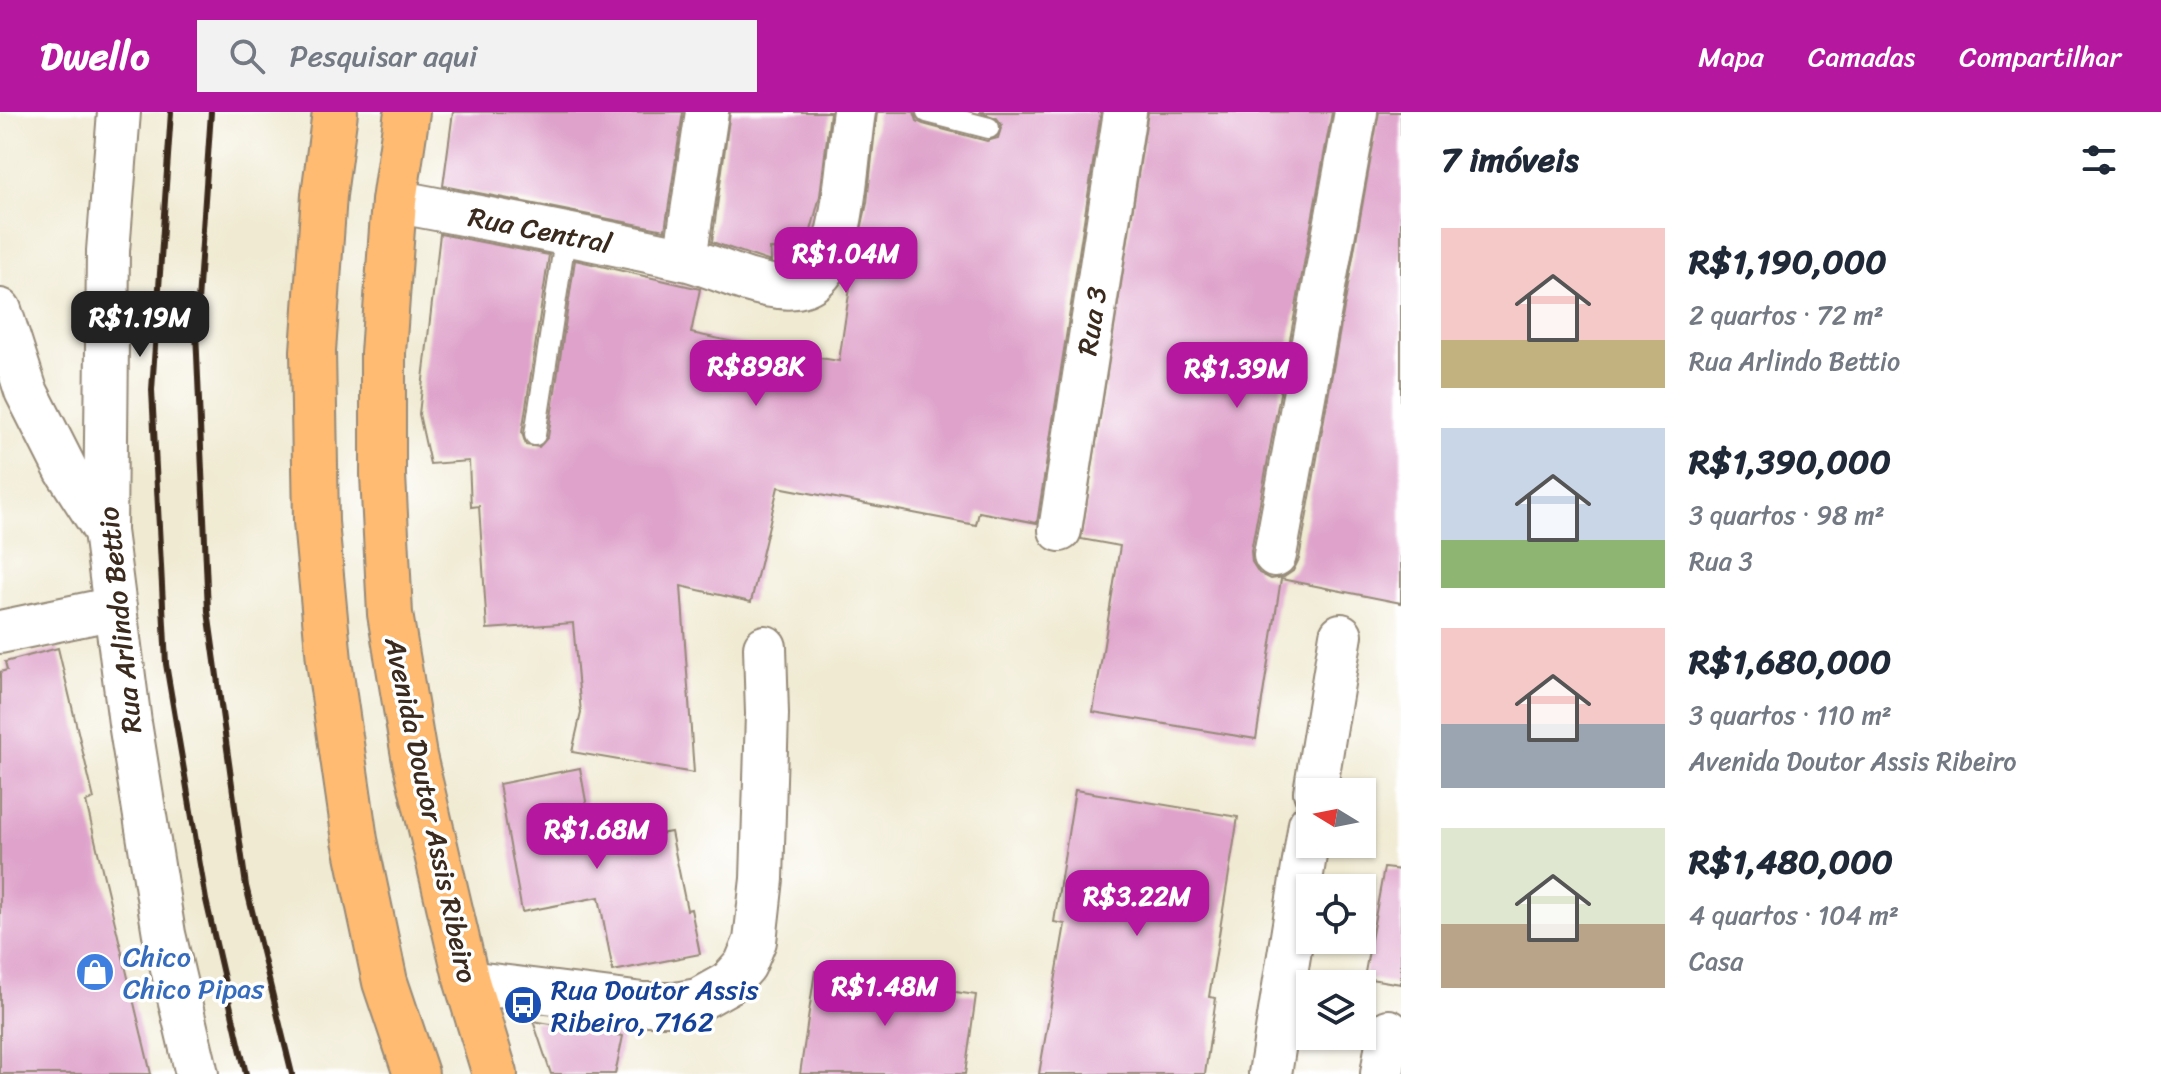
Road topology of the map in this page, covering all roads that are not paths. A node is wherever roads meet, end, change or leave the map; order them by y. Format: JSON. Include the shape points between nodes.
{"nodes":[{"id":1,"x":119,"y":112,"type":"edge"},
{"id":2,"x":335,"y":112,"type":"edge"},
{"id":3,"x":407,"y":112,"type":"edge"},
{"id":4,"x":707,"y":112,"type":"edge"},
{"id":5,"x":854,"y":112,"type":"edge"},
{"id":6,"x":927,"y":112,"type":"edge"},
{"id":7,"x":1125,"y":112,"type":"edge"},
{"id":8,"x":1356,"y":112,"type":"edge"},
{"id":9,"x":989,"y":128,"type":"dead end"},
{"id":10,"x":394,"y":201,"type":"junction"},
{"id":11,"x":566,"y":233,"type":"junction"},
{"id":12,"x":685,"y":259,"type":"junction"},
{"id":13,"x":0,"y":310,"type":"edge"},
{"id":14,"x":535,"y":435,"type":"dead end"},
{"id":15,"x":1060,"y":530,"type":"dead end"},
{"id":16,"x":105,"y":531,"type":"junction"},
{"id":17,"x":1275,"y":555,"type":"dead end"},
{"id":18,"x":115,"y":608,"type":"junction"},
{"id":19,"x":0,"y":632,"type":"edge"},
{"id":20,"x":1341,"y":635,"type":"dead end"},
{"id":21,"x":765,"y":647,"type":"dead end"},
{"id":22,"x":1317,"y":778,"type":"edge"},
{"id":23,"x":1307,"y":858,"type":"edge"},
{"id":24,"x":467,"y":982,"type":"junction"},
{"id":25,"x":1294,"y":1020,"type":"edge"},
{"id":26,"x":1384,"y":1031,"type":"edge"},
{"id":27,"x":197,"y":1074,"type":"edge"},
{"id":28,"x":416,"y":1074,"type":"edge"},
{"id":29,"x":495,"y":1074,"type":"edge"},
{"id":30,"x":1270,"y":1074,"type":"edge"},
{"id":31,"x":1382,"y":1074,"type":"edge"}],
"edges":[{"from":1,"to":16,"type":"street","name":"Rua Arlindo Bettio","via":[[108,251]]},
{"from":2,"to":28,"type":"main road","via":[[313,351],[316,522],[329,661],[355,840],[385,982]]},
{"from":3,"to":10,"type":"main road","name":"Avenida Doutor Assis Ribeiro"},
{"from":4,"to":12,"type":"street"},
{"from":5,"to":12,"type":"street","name":"Rua Central","via":[[836,240],[819,276],[796,288],[776,287]]},
{"from":6,"to":9,"type":"lane"},
{"from":7,"to":15,"type":"street","name":"Rua 3"},
{"from":8,"to":17,"type":"street"},
{"from":10,"to":11,"type":"street","name":"Rua Central"},
{"from":10,"to":24,"type":"main road","name":"Avenida Doutor Assis Ribeiro","via":[[383,353],[390,614],[414,756]]},
{"from":11,"to":12,"type":"street","name":"Rua Central"},
{"from":11,"to":14,"type":"lane"},
{"from":13,"to":16,"type":"street","via":[[31,402]]},
{"from":16,"to":18,"type":"street","name":"Rua Arlindo Bettio"},
{"from":18,"to":19,"type":"street"},
{"from":18,"to":27,"type":"street","name":"Rua Arlindo Bettio","via":[[164,934]]},
{"from":20,"to":22,"type":"street"},
{"from":21,"to":24,"type":"street","via":[[762,879],[755,941],[730,982],[698,1000],[643,1004]]},
{"from":23,"to":25,"type":"street"},
{"from":24,"to":29,"type":"main road","name":"Avenida Doutor Assis Ribeiro"},
{"from":25,"to":30,"type":"street"},
{"from":26,"to":31,"type":"street"}]}
